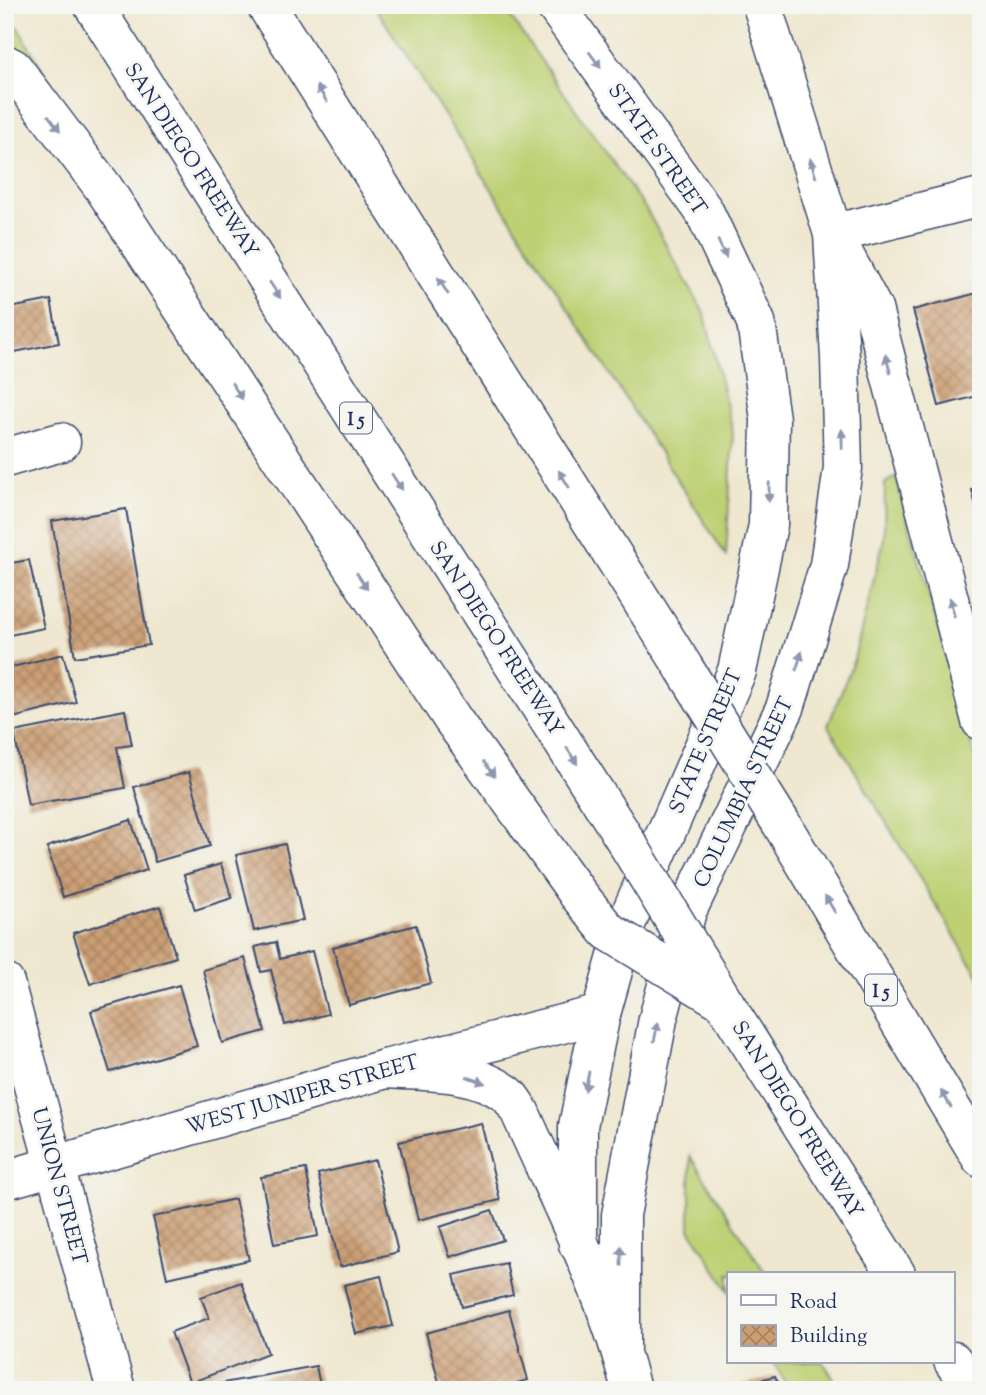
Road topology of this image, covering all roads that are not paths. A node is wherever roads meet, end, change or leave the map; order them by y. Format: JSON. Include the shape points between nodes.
{"nodes":[{"id":1,"x":93,"y":5,"type":"edge"},
{"id":2,"x":266,"y":5,"type":"edge"},
{"id":3,"x":555,"y":5,"type":"edge"},
{"id":4,"x":762,"y":5,"type":"edge"},
{"id":5,"x":5,"y":64,"type":"edge"},
{"id":6,"x":981,"y":197,"type":"edge"},
{"id":7,"x":833,"y":234,"type":"junction"},
{"id":8,"x":61,"y":442,"type":"dead end"},
{"id":9,"x":5,"y":458,"type":"edge"},
{"id":10,"x":981,"y":721,"type":"edge"},
{"id":11,"x":5,"y":983,"type":"edge"},
{"id":12,"x":724,"y":1002,"type":"junction"},
{"id":13,"x":601,"y":1014,"type":"junction"},
{"id":14,"x":385,"y":1069,"type":"junction"},
{"id":15,"x":981,"y":1158,"type":"edge"},
{"id":16,"x":55,"y":1166,"type":"junction"},
{"id":17,"x":5,"y":1180,"type":"edge"},
{"id":18,"x":578,"y":1244,"type":"junction"},
{"id":19,"x":895,"y":1272,"type":"edge"},
{"id":20,"x":621,"y":1349,"type":"junction"},
{"id":21,"x":954,"y":1362,"type":"edge"},
{"id":22,"x":116,"y":1390,"type":"edge"},
{"id":23,"x":631,"y":1390,"type":"edge"},
{"id":24,"x":973,"y":1390,"type":"edge"}],
"edges":[{"from":1,"to":12,"type":"main road","name":"SAN DIEGO FREEWAY","number":"I 5","one_way":true,"bridge":true},
{"from":15,"to":2,"type":"main road","number":"I 5","one_way":true,"bridge":true,"via":[[782,822]]},
{"from":3,"to":13,"type":"main road","name":"STATE STREET","one_way":true,"via":[[704,211],[756,322],[771,419],[768,525],[737,671],[626,924]]},
{"from":7,"to":4,"type":"main road","name":"COLUMBIA STREET","one_way":true},
{"from":5,"to":12,"type":"main road","one_way":true,"bridge":true,"via":[[13,68],[103,187],[453,720],[579,894],[608,931]]},
{"from":6,"to":7,"type":"main road"},
{"from":10,"to":7,"type":"main road","name":"COLUMBIA STREET","one_way":true,"via":[[873,309]]},
{"from":20,"to":7,"type":"main road","name":"COLUMBIA STREET","one_way":true,"via":[[621,1215],[658,1019],[687,911],[785,708],[828,565],[843,468]]},
{"from":8,"to":9,"type":"main road"},
{"from":11,"to":16,"type":"main road","name":"UNION STREET"},
{"from":12,"to":19,"type":"main road","name":"SAN DIEGO FREEWAY","number":"I 5"},
{"from":13,"to":14,"type":"main road","name":"WEST JUNIPER STREET"},
{"from":13,"to":18,"type":"main road","name":"STATE STREET","one_way":true,"via":[[578,1126]]},
{"from":14,"to":16,"type":"main road","name":"WEST JUNIPER STREET"},
{"from":14,"to":18,"type":"main road","one_way":true,"via":[[452,1072],[508,1095],[520,1112]]},
{"from":16,"to":17,"type":"main road","name":"WEST JUNIPER STREET"},
{"from":16,"to":22,"type":"main road","name":"UNION STREET"},
{"from":18,"to":20,"type":"main road","name":"STATE STREET"},
{"from":20,"to":23,"type":"main road","name":"STATE STREET"},
{"from":21,"to":24,"type":"main road"}]}
